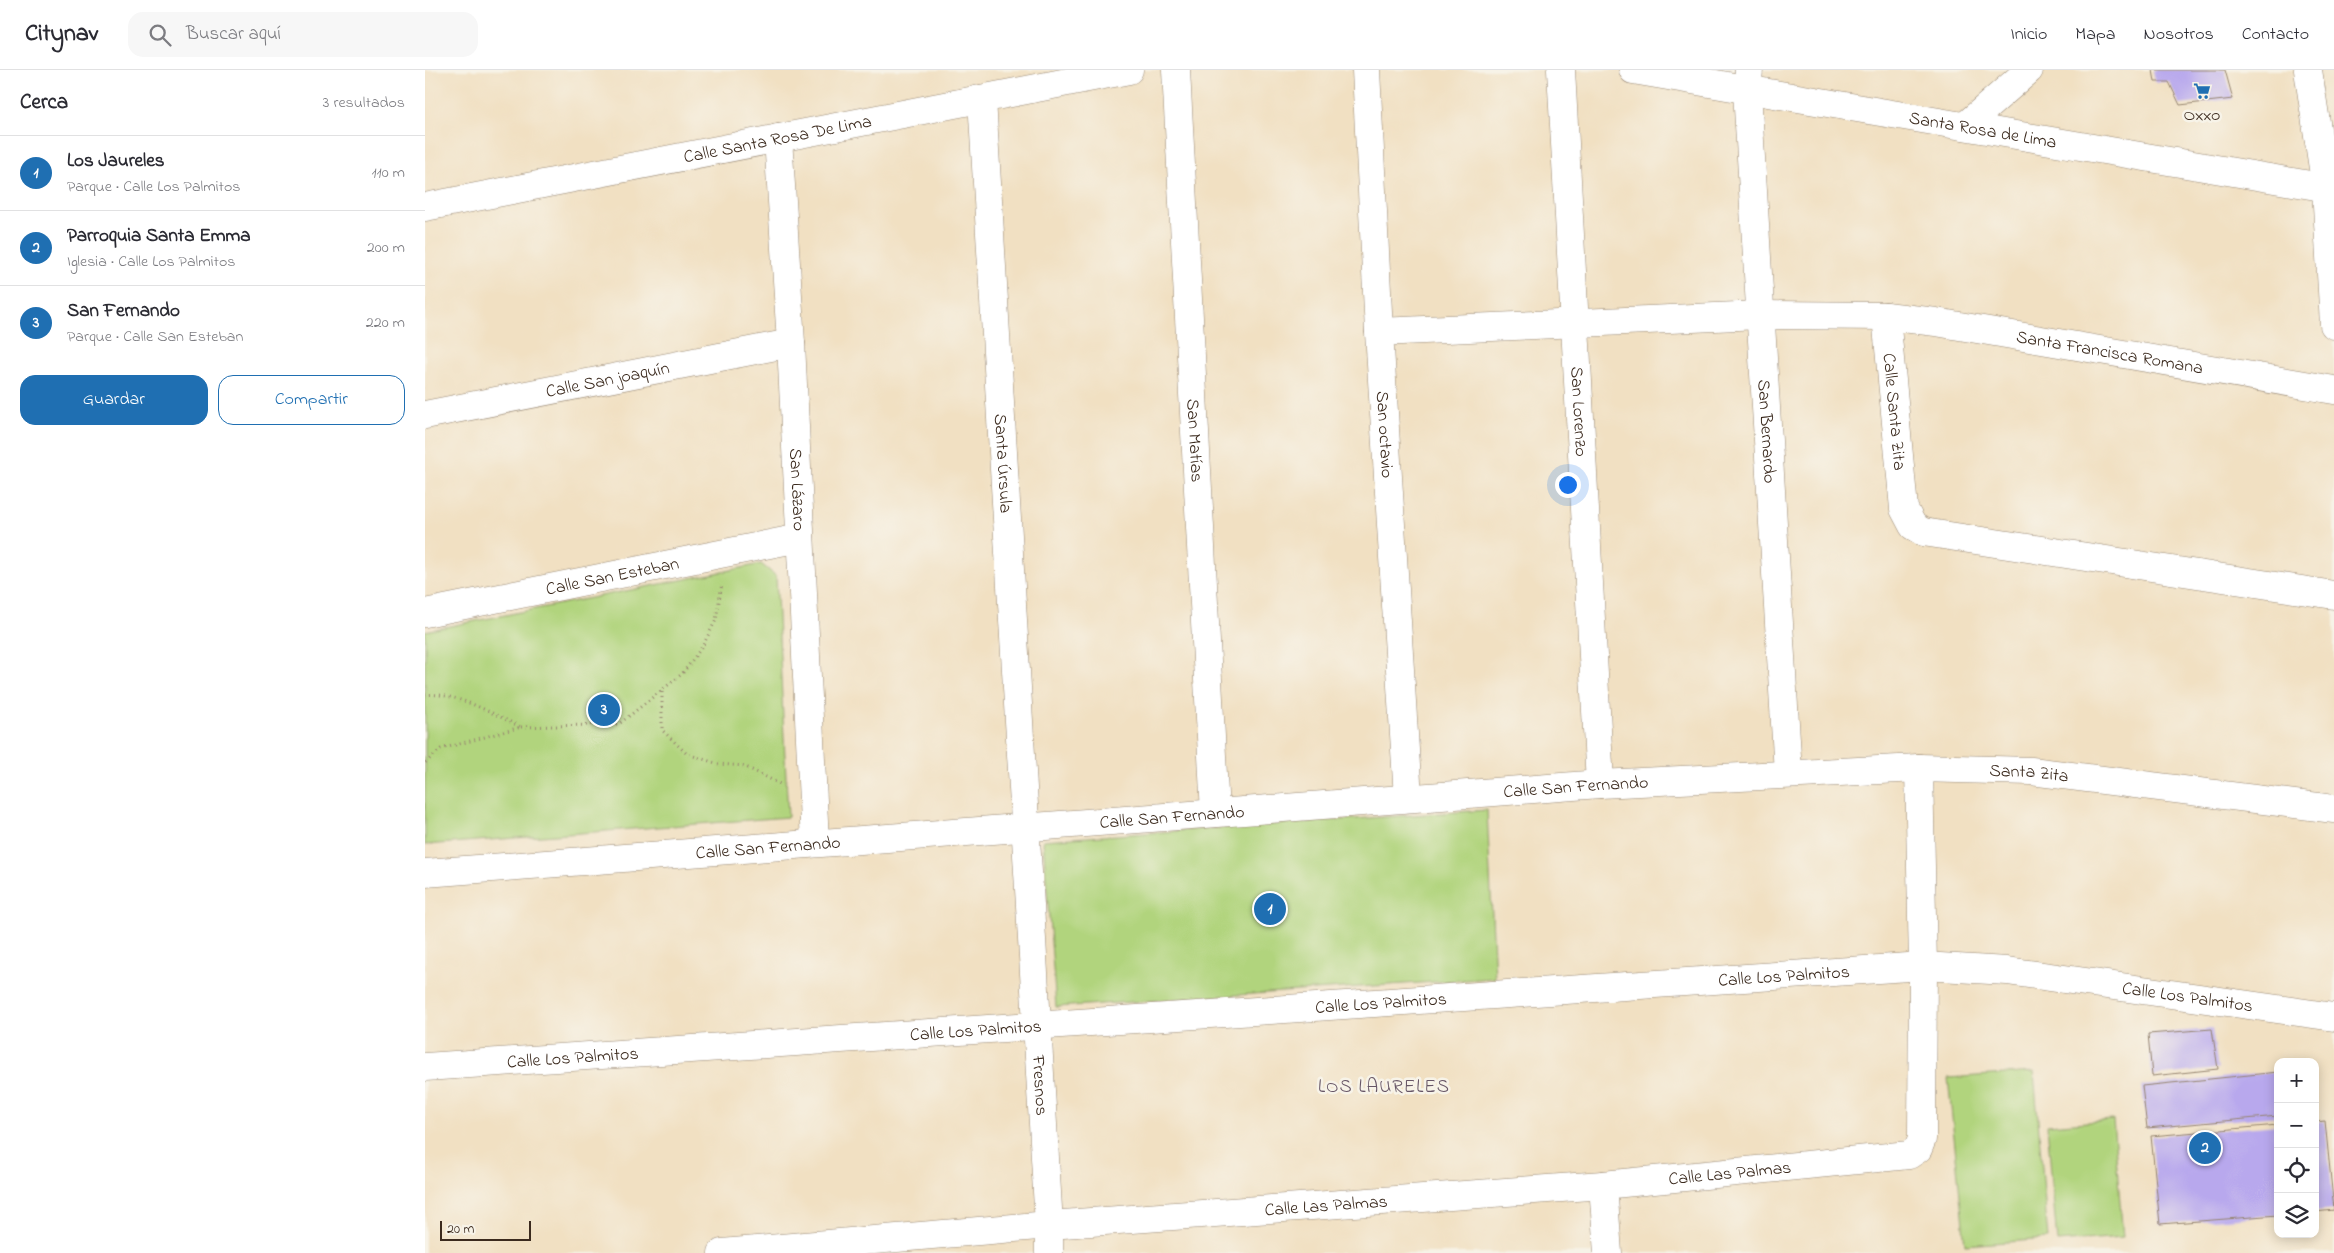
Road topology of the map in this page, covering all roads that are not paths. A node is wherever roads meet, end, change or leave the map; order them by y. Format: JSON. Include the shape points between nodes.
{"nodes":[{"id":1,"x":1129,"y":70,"type":"edge"},
{"id":2,"x":1175,"y":70,"type":"edge"},
{"id":3,"x":1366,"y":70,"type":"edge"},
{"id":4,"x":1561,"y":70,"type":"edge"},
{"id":5,"x":1633,"y":70,"type":"edge"},
{"id":6,"x":2029,"y":70,"type":"edge"},
{"id":7,"x":2308,"y":70,"type":"edge"},
{"id":8,"x":1748,"y":80,"type":"edge"},
{"id":9,"x":982,"y":99,"type":"junction"},
{"id":10,"x":1965,"y":126,"type":"junction"},
{"id":11,"x":778,"y":138,"type":"junction"},
{"id":12,"x":2330,"y":188,"type":"edge"},
{"id":13,"x":425,"y":207,"type":"edge"},
{"id":14,"x":1760,"y":316,"type":"junction"},
{"id":15,"x":1886,"y":316,"type":"junction"},
{"id":16,"x":1574,"y":323,"type":"junction"},
{"id":17,"x":2334,"y":325,"type":"edge"},
{"id":18,"x":1379,"y":332,"type":"junction"},
{"id":19,"x":791,"y":343,"type":"junction"},
{"id":20,"x":2334,"y":390,"type":"edge"},
{"id":21,"x":425,"y":415,"type":"edge"},
{"id":22,"x":800,"y":538,"type":"junction"},
{"id":23,"x":2334,"y":595,"type":"edge"},
{"id":24,"x":425,"y":613,"type":"edge"},
{"id":25,"x":1919,"y":768,"type":"junction"},
{"id":26,"x":1788,"y":773,"type":"junction"},
{"id":27,"x":1600,"y":784,"type":"junction"},
{"id":28,"x":1407,"y":798,"type":"junction"},
{"id":29,"x":2334,"y":809,"type":"edge"},
{"id":30,"x":1215,"y":812,"type":"junction"},
{"id":31,"x":1026,"y":827,"type":"junction"},
{"id":32,"x":815,"y":843,"type":"junction"},
{"id":33,"x":425,"y":873,"type":"edge"},
{"id":34,"x":1923,"y":966,"type":"junction"},
{"id":35,"x":2334,"y":1017,"type":"edge"},
{"id":36,"x":1036,"y":1024,"type":"junction"},
{"id":37,"x":425,"y":1067,"type":"edge"},
{"id":38,"x":1603,"y":1185,"type":"junction"},
{"id":39,"x":1049,"y":1225,"type":"junction"},
{"id":40,"x":722,"y":1253,"type":"edge"},
{"id":41,"x":1049,"y":1253,"type":"edge"},
{"id":42,"x":1608,"y":1253,"type":"edge"}],
"edges":[{"from":1,"to":9,"type":"street","name":"Calle Santa Rosa De Lima"},
{"from":2,"to":30,"type":"street","name":"San Matías"},
{"from":3,"to":18,"type":"street","name":"San octavio"},
{"from":4,"to":16,"type":"street","name":"San Lorenzo"},
{"from":5,"to":8,"type":"street","name":"Santa Rosa de Lima"},
{"from":6,"to":10,"type":"street"},
{"from":7,"to":12,"type":"street"},
{"from":8,"to":10,"type":"street","name":"Santa Rosa de Lima"},
{"from":8,"to":14,"type":"street","name":"San Bernardo"},
{"from":9,"to":11,"type":"street","name":"Calle Santa Rosa De Lima"},
{"from":9,"to":31,"type":"street","name":"Santa Úrsula"},
{"from":10,"to":12,"type":"street","name":"Santa Rosa de Lima"},
{"from":11,"to":13,"type":"street","name":"Calle Santa Rosa De Lima"},
{"from":11,"to":19,"type":"street","name":"San Lázaro"},
{"from":12,"to":17,"type":"street"},
{"from":14,"to":15,"type":"street","name":"Santa Francisca Romana"},
{"from":14,"to":16,"type":"street","name":"Santa Francisca Romana"},
{"from":14,"to":26,"type":"street","name":"San Bernardo"},
{"from":15,"to":20,"type":"street","name":"Santa Francisca Romana"},
{"from":15,"to":23,"type":"street","name":"Calle Santa Zita","via":[[1904,509],[1913,526],[1923,532]]},
{"from":16,"to":18,"type":"street","name":"Santa Francisca Romana"},
{"from":16,"to":27,"type":"street","name":"San Lorenzo"},
{"from":18,"to":28,"type":"street","name":"San octavio"},
{"from":19,"to":21,"type":"street","name":"Calle San joaquín"},
{"from":19,"to":22,"type":"street","name":"San Lázaro"},
{"from":22,"to":24,"type":"street","name":"Calle San Esteban"},
{"from":22,"to":32,"type":"street","name":"San Lázaro"},
{"from":25,"to":26,"type":"street","name":"Calle San Fernando"},
{"from":25,"to":29,"type":"street","name":"Santa Zita","via":[[2031,771]]},
{"from":25,"to":34,"type":"street"},
{"from":26,"to":27,"type":"street","name":"Calle San Fernando"},
{"from":27,"to":28,"type":"street","name":"Calle San Fernando"},
{"from":28,"to":30,"type":"street","name":"Calle San Fernando"},
{"from":30,"to":31,"type":"street","name":"Calle San Fernando"},
{"from":31,"to":32,"type":"street","name":"Calle San Fernando"},
{"from":31,"to":36,"type":"street","name":"Fresnos"},
{"from":32,"to":33,"type":"street","name":"Calle San Fernando"},
{"from":34,"to":35,"type":"street","name":"Calle Los Palmitos","via":[[2007,971]]},
{"from":34,"to":36,"type":"street","name":"Calle Los Palmitos"},
{"from":34,"to":38,"type":"street","name":"Calle Las Palmas","via":[[1922,1139],[1918,1149],[1897,1157]]},
{"from":36,"to":37,"type":"street","name":"Calle Los Palmitos"},
{"from":36,"to":39,"type":"street","name":"Fresnos"},
{"from":38,"to":39,"type":"street","name":"Calle Las Palmas"},
{"from":38,"to":42,"type":"street"},
{"from":39,"to":40,"type":"street","name":"Calle Las Palmas"},
{"from":39,"to":41,"type":"street","name":"Fresnos"}]}
